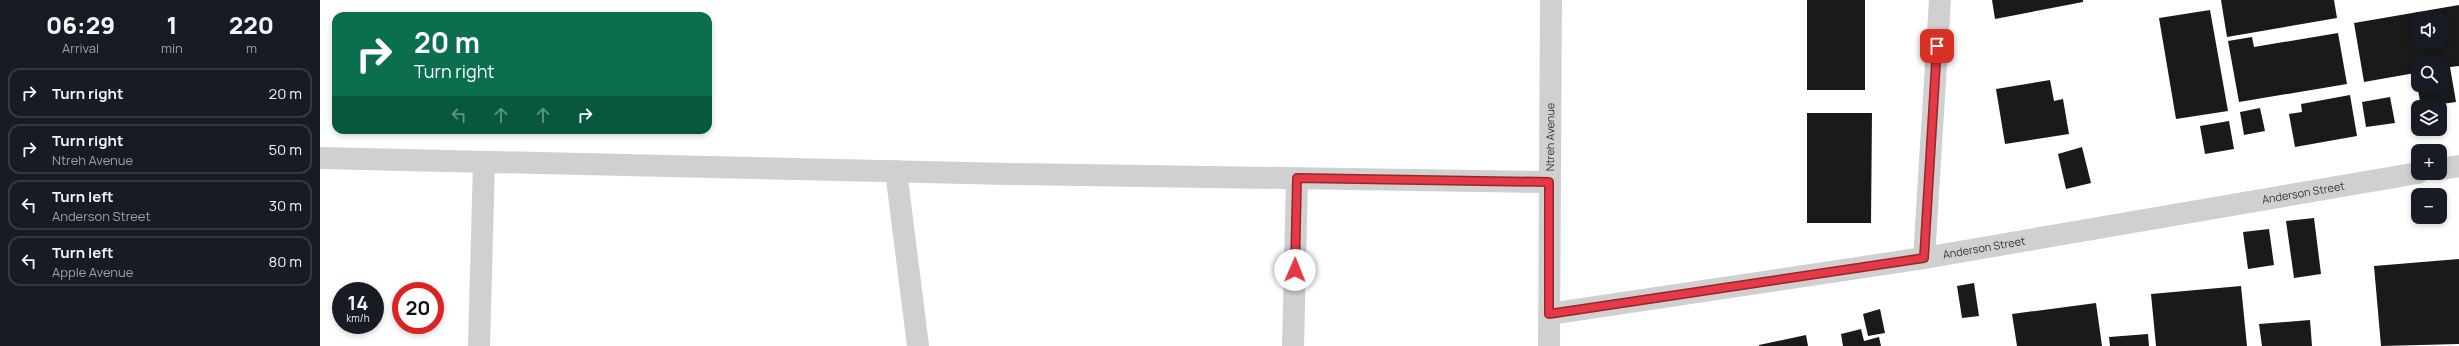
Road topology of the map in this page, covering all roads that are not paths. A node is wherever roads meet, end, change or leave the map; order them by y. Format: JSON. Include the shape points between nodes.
{"nodes":[{"id":1,"x":1551,"y":0,"type":"edge"},
{"id":2,"x":1940,"y":0,"type":"edge"},
{"id":3,"x":320,"y":158,"type":"edge"},
{"id":4,"x":484,"y":162,"type":"junction"},
{"id":5,"x":2459,"y":166,"type":"edge"},
{"id":6,"x":2447,"y":168,"type":"edge"},
{"id":7,"x":896,"y":171,"type":"junction"},
{"id":8,"x":2411,"y":174,"type":"edge"},
{"id":9,"x":1297,"y":178,"type":"junction"},
{"id":10,"x":1549,"y":182,"type":"junction"},
{"id":11,"x":1924,"y":258,"type":"junction"},
{"id":12,"x":1549,"y":314,"type":"junction"},
{"id":13,"x":479,"y":346,"type":"edge"},
{"id":14,"x":918,"y":346,"type":"edge"},
{"id":15,"x":1293,"y":346,"type":"edge"},
{"id":16,"x":1549,"y":346,"type":"edge"}],
"edges":[{"from":1,"to":10,"type":"street","name":"Ntreh Avenue"},
{"from":2,"to":11,"type":"street"},
{"from":3,"to":4,"type":"street"},
{"from":4,"to":7,"type":"street"},
{"from":4,"to":13,"type":"street"},
{"from":5,"to":6,"type":"street"},
{"from":7,"to":9,"type":"street"},
{"from":7,"to":14,"type":"street"},
{"from":8,"to":11,"type":"street","name":"Anderson Street"},
{"from":9,"to":10,"type":"street"},
{"from":9,"to":15,"type":"street"},
{"from":10,"to":12,"type":"street","name":"Ntreh Avenue"},
{"from":11,"to":12,"type":"street","name":"Anderson Street"},
{"from":12,"to":16,"type":"street","name":"Ntreh Avenue"}]}
